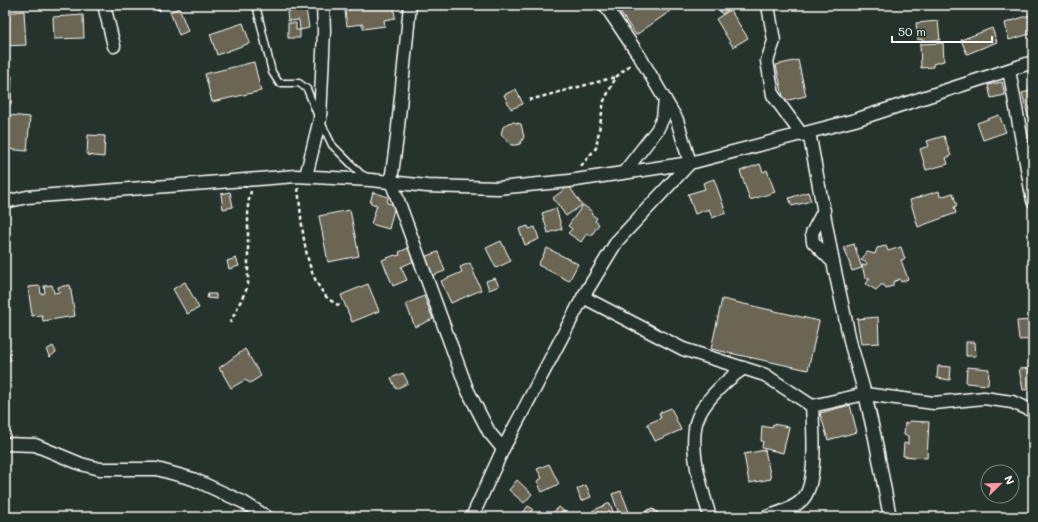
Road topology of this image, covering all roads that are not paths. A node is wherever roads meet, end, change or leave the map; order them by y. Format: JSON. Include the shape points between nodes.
{"nodes":[{"id":1,"x":104,"y":5,"type":"edge"},
{"id":2,"x":256,"y":5,"type":"edge"},
{"id":3,"x":323,"y":5,"type":"edge"},
{"id":4,"x":410,"y":5,"type":"edge"},
{"id":5,"x":605,"y":5,"type":"edge"},
{"id":6,"x":768,"y":5,"type":"edge"},
{"id":7,"x":114,"y":46,"type":"dead end"},
{"id":8,"x":1033,"y":62,"type":"edge"},
{"id":9,"x":1009,"y":70,"type":"junction"},
{"id":10,"x":665,"y":99,"type":"junction"},
{"id":11,"x":320,"y":119,"type":"junction"},
{"id":12,"x":806,"y":133,"type":"junction"},
{"id":13,"x":690,"y":163,"type":"junction"},
{"id":14,"x":625,"y":171,"type":"junction"},
{"id":15,"x":301,"y":176,"type":"junction"},
{"id":16,"x":371,"y":180,"type":"junction"},
{"id":17,"x":390,"y":181,"type":"junction"},
{"id":18,"x":1033,"y":200,"type":"edge"},
{"id":19,"x":5,"y":202,"type":"edge"},
{"id":20,"x":824,"y":210,"type":"junction"},
{"id":21,"x":833,"y":262,"type":"junction"},
{"id":22,"x":583,"y":297,"type":"junction"},
{"id":23,"x":744,"y":368,"type":"junction"},
{"id":24,"x":865,"y":394,"type":"junction"},
{"id":25,"x":812,"y":406,"type":"junction"},
{"id":26,"x":1033,"y":410,"type":"edge"},
{"id":27,"x":5,"y":444,"type":"edge"},
{"id":28,"x":503,"y":449,"type":"junction"},
{"id":29,"x":268,"y":517,"type":"edge"},
{"id":30,"x":472,"y":517,"type":"edge"},
{"id":31,"x":710,"y":517,"type":"edge"},
{"id":32,"x":766,"y":517,"type":"edge"},
{"id":33,"x":890,"y":517,"type":"edge"}],
"edges":[{"from":1,"to":7,"type":"street"},
{"from":2,"to":11,"type":"lane","via":[[272,72],[279,83],[299,83],[307,89]]},
{"from":3,"to":11,"type":"street"},
{"from":4,"to":17,"type":"street","via":[[398,137]]},
{"from":5,"to":10,"type":"street"},
{"from":6,"to":12,"type":"street","via":[[774,41],[767,61],[773,95]]},
{"from":8,"to":9,"type":"street"},
{"from":9,"to":12,"type":"street","via":[[855,120]]},
{"from":9,"to":18,"type":"street"},
{"from":10,"to":13,"type":"street","via":[[678,120]]},
{"from":10,"to":14,"type":"street","via":[[663,118],[657,130]]},
{"from":11,"to":15,"type":"street"},
{"from":11,"to":16,"type":"lane","via":[[332,145],[361,174]]},
{"from":12,"to":13,"type":"street"},
{"from":12,"to":20,"type":"street"},
{"from":13,"to":14,"type":"street"},
{"from":13,"to":22,"type":"street","via":[[617,241]]},
{"from":14,"to":17,"type":"street","via":[[569,181],[498,188],[427,186]]},
{"from":15,"to":16,"type":"street"},
{"from":15,"to":19,"type":"street","via":[[27,197]]},
{"from":16,"to":17,"type":"street"},
{"from":17,"to":28,"type":"street","via":[[467,388],[489,432]]},
{"from":20,"to":21,"type":"street"},
{"from":20,"to":21,"type":"street","via":[[812,233],[813,242]]},
{"from":21,"to":24,"type":"street","via":[[851,346]]},
{"from":22,"to":23,"type":"street","via":[[683,349]]},
{"from":22,"to":28,"type":"street"},
{"from":23,"to":25,"type":"street","via":[[765,375]]},
{"from":23,"to":31,"type":"street","via":[[719,388],[701,413],[695,428],[694,446],[698,471]]},
{"from":24,"to":25,"type":"street"},
{"from":24,"to":26,"type":"street","via":[[934,403],[984,398],[1012,402]]},
{"from":24,"to":33,"type":"street"},
{"from":25,"to":32,"type":"street","via":[[814,463],[807,494],[802,501]]},
{"from":27,"to":29,"type":"street","via":[[35,445],[100,469],[157,469],[193,479],[243,502]]},
{"from":28,"to":30,"type":"street"}]}
